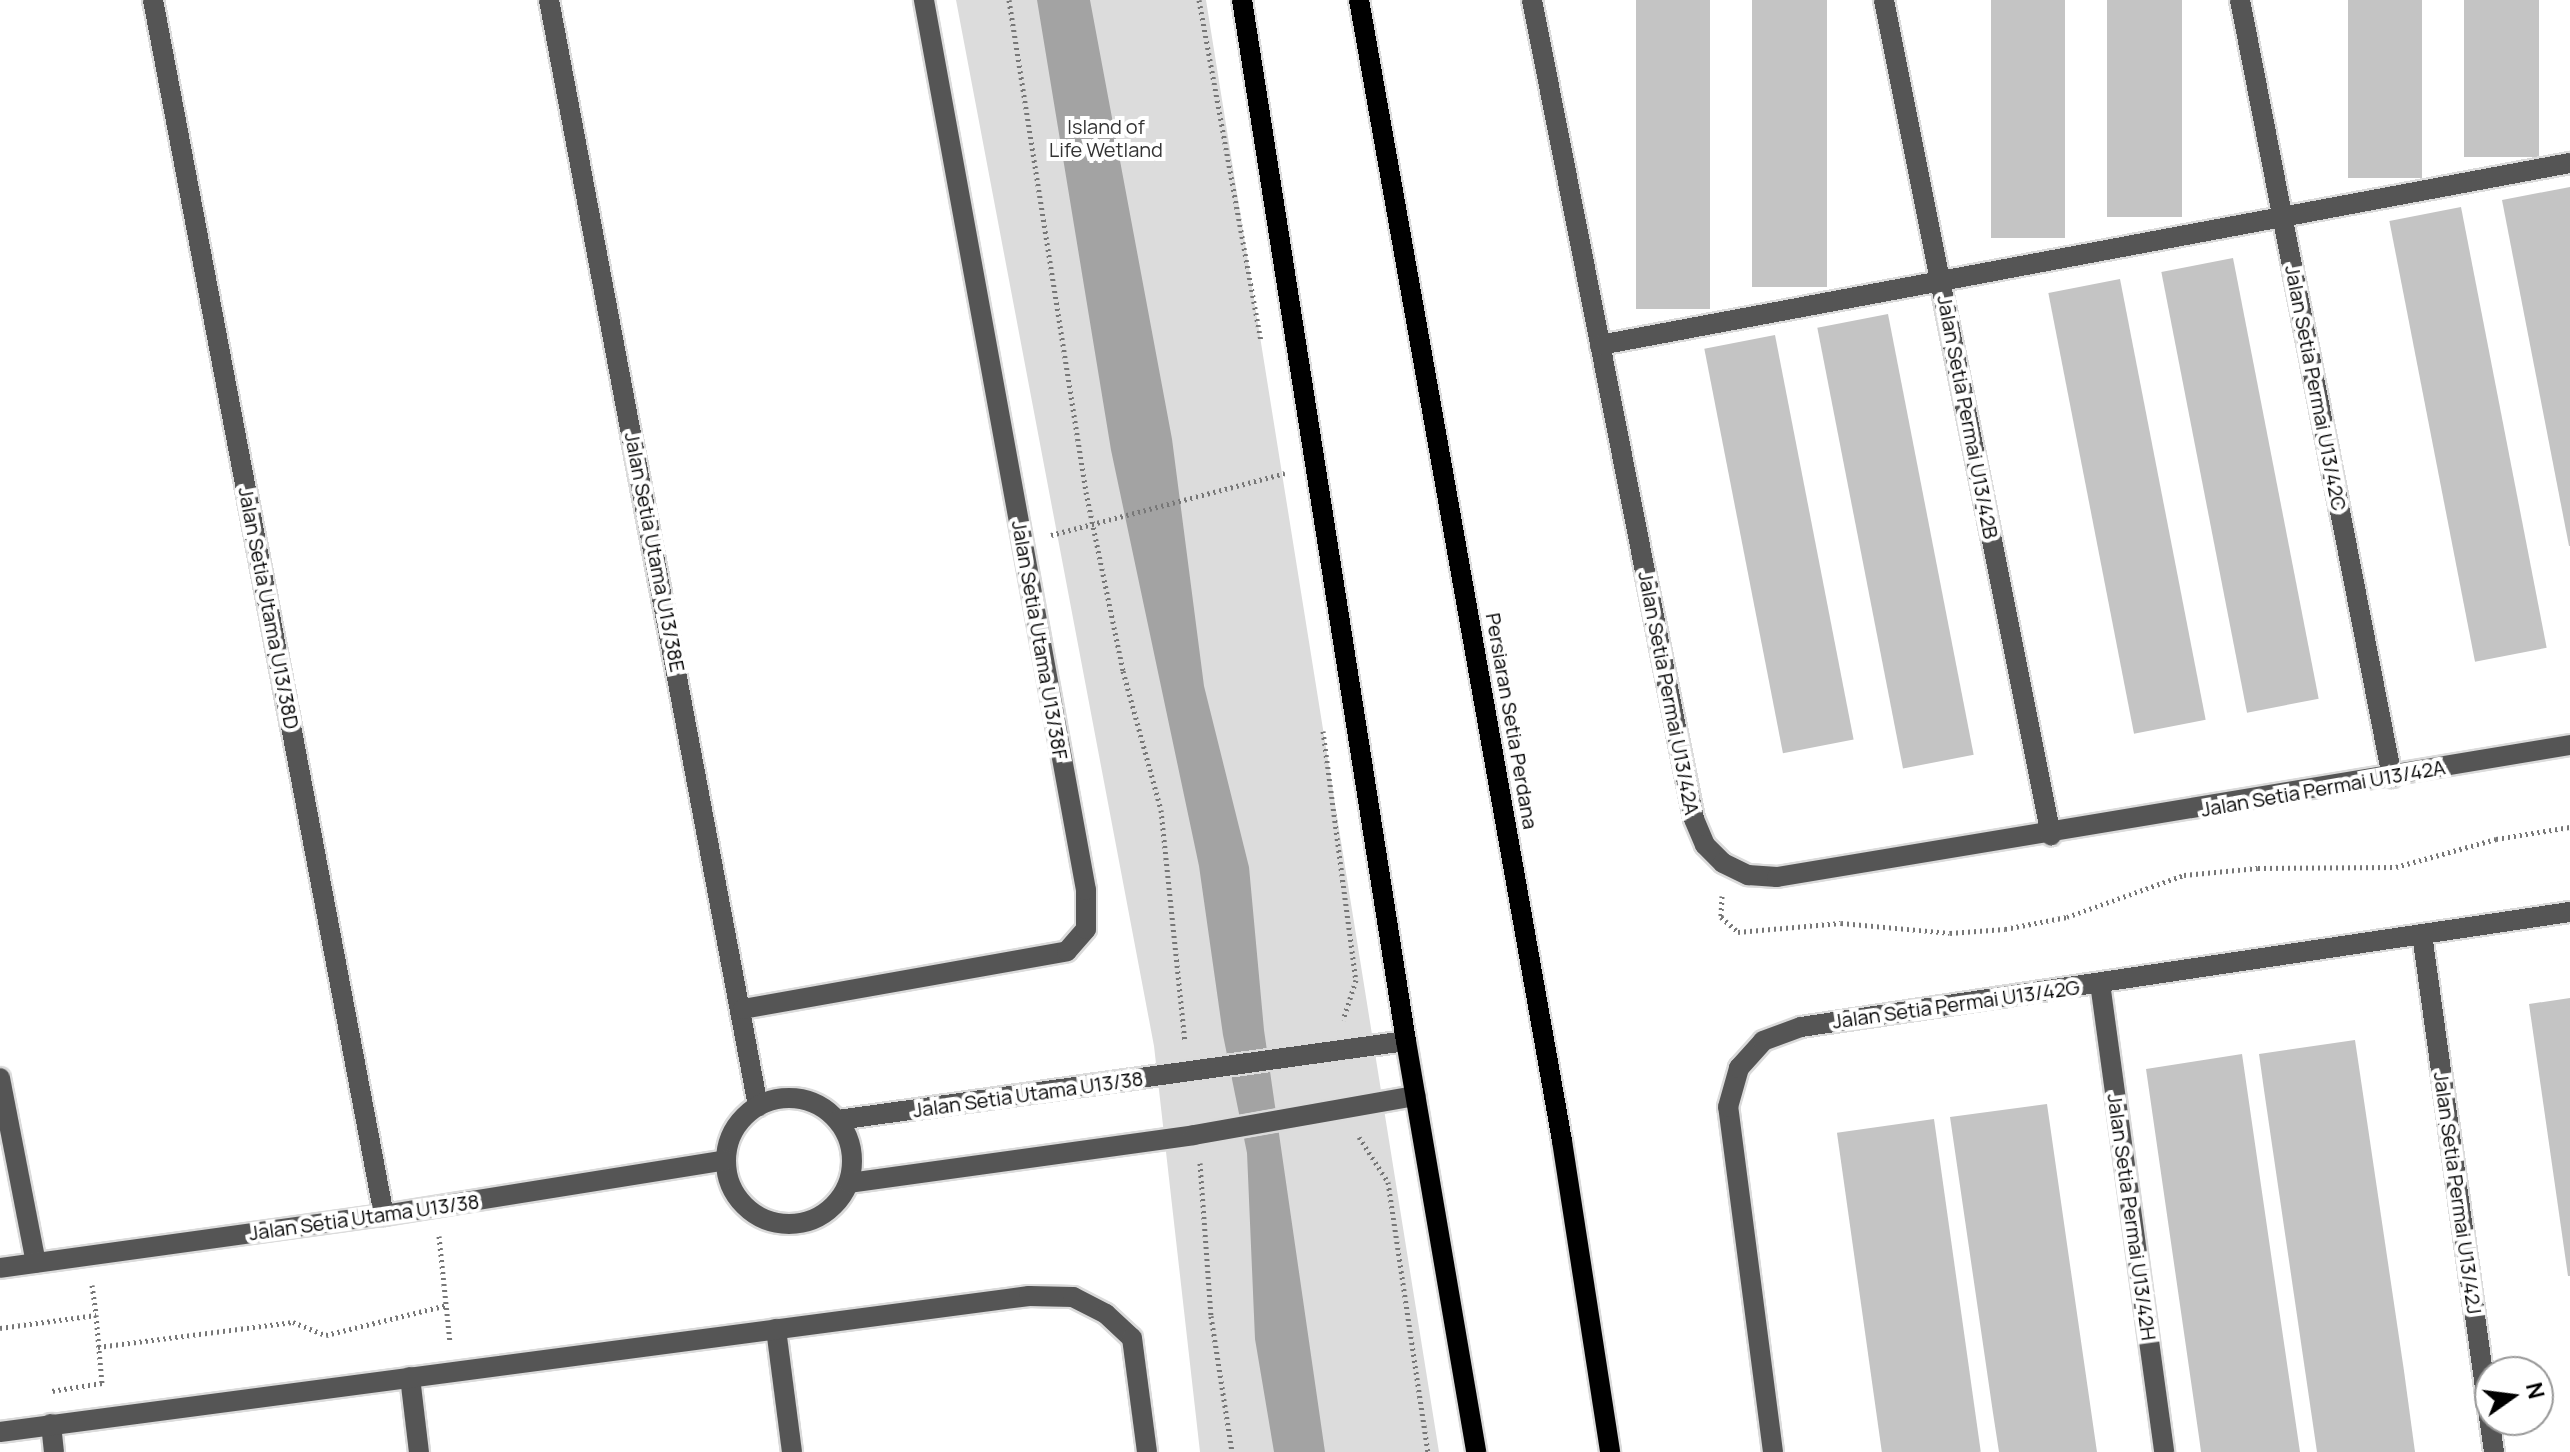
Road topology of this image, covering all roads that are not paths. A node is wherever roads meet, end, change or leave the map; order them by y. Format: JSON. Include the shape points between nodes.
{"nodes":[{"id":1,"x":153,"y":0,"type":"edge"},
{"id":2,"x":549,"y":0,"type":"edge"},
{"id":3,"x":924,"y":0,"type":"edge"},
{"id":4,"x":1242,"y":0,"type":"edge"},
{"id":5,"x":1359,"y":0,"type":"edge"},
{"id":6,"x":1532,"y":0,"type":"edge"},
{"id":7,"x":1884,"y":0,"type":"edge"},
{"id":8,"x":2240,"y":0,"type":"edge"},
{"id":9,"x":2570,"y":163,"type":"edge"},
{"id":10,"x":2282,"y":218,"type":"junction"},
{"id":11,"x":1941,"y":281,"type":"junction"},
{"id":12,"x":1600,"y":345,"type":"junction"},
{"id":13,"x":2570,"y":745,"type":"edge"},
{"id":14,"x":2392,"y":777,"type":"junction"},
{"id":15,"x":2051,"y":835,"type":"junction"},
{"id":16,"x":2570,"y":912,"type":"edge"},
{"id":17,"x":2422,"y":934,"type":"junction"},
{"id":18,"x":2100,"y":983,"type":"junction"},
{"id":19,"x":743,"y":1009,"type":"junction"},
{"id":20,"x":1406,"y":1041,"type":"junction"},
{"id":21,"x":0,"y":1078,"type":"edge"},
{"id":22,"x":1416,"y":1096,"type":"junction"},
{"id":23,"x":758,"y":1106,"type":"junction"},
{"id":24,"x":838,"y":1120,"type":"junction"},
{"id":25,"x":726,"y":1160,"type":"junction"},
{"id":26,"x":849,"y":1183,"type":"junction"},
{"id":27,"x":384,"y":1215,"type":"junction"},
{"id":28,"x":36,"y":1263,"type":"junction"},
{"id":29,"x":0,"y":1268,"type":"edge"},
{"id":30,"x":776,"y":1329,"type":"junction"},
{"id":31,"x":410,"y":1377,"type":"junction"},
{"id":32,"x":51,"y":1424,"type":"junction"},
{"id":33,"x":0,"y":1432,"type":"edge"},
{"id":34,"x":54,"y":1452,"type":"edge"},
{"id":35,"x":419,"y":1452,"type":"edge"},
{"id":36,"x":792,"y":1452,"type":"edge"},
{"id":37,"x":1147,"y":1452,"type":"edge"},
{"id":38,"x":1476,"y":1452,"type":"edge"},
{"id":39,"x":1610,"y":1452,"type":"edge"},
{"id":40,"x":1773,"y":1452,"type":"edge"},
{"id":41,"x":2164,"y":1452,"type":"edge"},
{"id":42,"x":2494,"y":1452,"type":"edge"}],
"edges":[{"from":1,"to":27,"type":"street","name":"Jalan Setia Utama U13/38D"},
{"from":2,"to":19,"type":"street","name":"Jalan Setia Utama U13/38E"},
{"from":3,"to":19,"type":"street","name":"Jalan Setia Utama U13/38F","via":[[1086,890],[1086,929],[1067,951]]},
{"from":4,"to":20,"type":"main road"},
{"from":5,"to":39,"type":"main road","name":"Persiaran Setia Perdana","via":[[1562,1141]]},
{"from":6,"to":12,"type":"street","name":"Jalan Setia Permai U13/42A"},
{"from":7,"to":11,"type":"street","name":"Jalan Setia Permai U13/42B"},
{"from":8,"to":10,"type":"street","name":"Jalan Setia Permai U13/42C"},
{"from":9,"to":10,"type":"street"},
{"from":10,"to":11,"type":"street"},
{"from":10,"to":14,"type":"street","name":"Jalan Setia Permai U13/42C"},
{"from":11,"to":12,"type":"street"},
{"from":11,"to":15,"type":"street","name":"Jalan Setia Permai U13/42B"},
{"from":12,"to":15,"type":"street","name":"Jalan Setia Permai U13/42A","via":[[1694,819],[1705,845],[1723,863],[1748,875],[1777,877]]},
{"from":13,"to":14,"type":"street","name":"Jalan Setia Permai U13/42A"},
{"from":14,"to":15,"type":"street","name":"Jalan Setia Permai U13/42A"},
{"from":16,"to":17,"type":"street","name":"Jalan Setia Permai U13/42G"},
{"from":17,"to":18,"type":"street","name":"Jalan Setia Permai U13/42G"},
{"from":17,"to":42,"type":"street","name":"Jalan Setia Permai U13/42J"},
{"from":18,"to":40,"type":"street","name":"Jalan Setia Permai U13/42G","via":[[1801,1027],[1763,1041],[1739,1068],[1728,1107]]},
{"from":18,"to":41,"type":"street","name":"Jalan Setia Permai U13/42H"},
{"from":19,"to":23,"type":"street","name":"Jalan Setia Utama U13/38E"},
{"from":20,"to":22,"type":"main road"},
{"from":20,"to":24,"type":"street","name":"Jalan Setia Utama U13/38"},
{"from":21,"to":28,"type":"street"},
{"from":22,"to":26,"type":"street","via":[[1194,1135]]},
{"from":22,"to":38,"type":"main road"},
{"from":23,"to":24,"type":"street","via":[[801,1098]]},
{"from":23,"to":25,"type":"street","via":[[735,1129]]},
{"from":24,"to":26,"type":"street","via":[[853,1161]]},
{"from":25,"to":26,"type":"street","via":[[741,1202],[757,1216],[778,1223],[820,1216],[838,1202]]},
{"from":25,"to":27,"type":"street","name":"Jalan Setia Utama U13/38"},
{"from":27,"to":28,"type":"street","name":"Jalan Setia Utama U13/38"},
{"from":28,"to":29,"type":"street","name":"Jalan Setia Utama U13/38"},
{"from":30,"to":31,"type":"street"},
{"from":30,"to":36,"type":"street"},
{"from":30,"to":37,"type":"street","via":[[1029,1296],[1073,1297],[1106,1314],[1132,1338]]},
{"from":31,"to":32,"type":"street"},
{"from":31,"to":35,"type":"street"},
{"from":32,"to":33,"type":"street"},
{"from":32,"to":34,"type":"street"}]}
